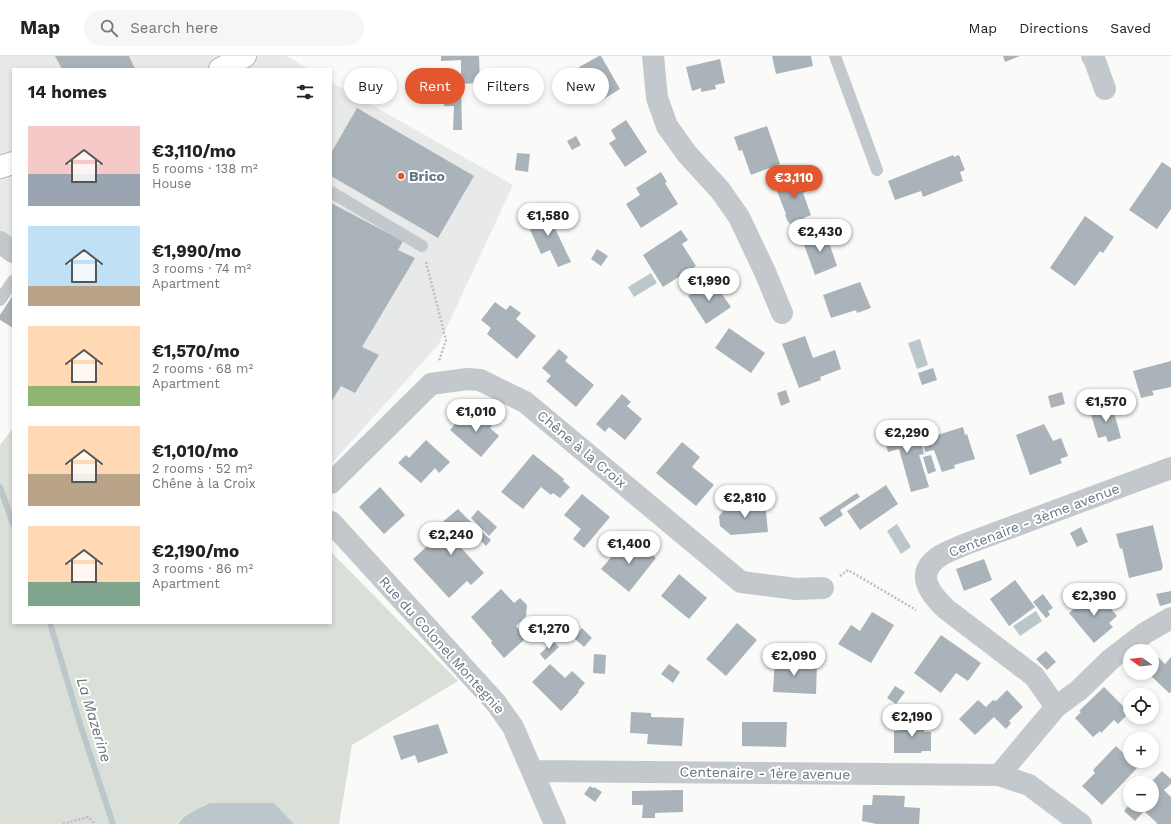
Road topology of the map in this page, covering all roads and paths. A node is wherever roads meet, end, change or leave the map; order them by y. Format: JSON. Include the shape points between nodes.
{"nodes":[{"id":1,"x":245,"y":56,"type":"edge"},
{"id":2,"x":653,"y":56,"type":"edge"},
{"id":3,"x":835,"y":56,"type":"edge"},
{"id":4,"x":1092,"y":56,"type":"edge"},
{"id":5,"x":222,"y":68,"type":"edge"},
{"id":6,"x":1104,"y":89,"type":"dead end"},
{"id":7,"x":12,"y":156,"type":"edge"},
{"id":8,"x":0,"y":158,"type":"edge"},
{"id":9,"x":12,"y":163,"type":"edge"},
{"id":10,"x":0,"y":167,"type":"edge"},
{"id":11,"x":877,"y":170,"type":"dead end"},
{"id":12,"x":332,"y":193,"type":"edge"},
{"id":13,"x":0,"y":242,"type":"edge"},
{"id":14,"x":422,"y":246,"type":"joint"},
{"id":15,"x":12,"y":251,"type":"edge"},
{"id":16,"x":12,"y":282,"type":"edge"},
{"id":17,"x":0,"y":300,"type":"edge"},
{"id":18,"x":782,"y":313,"type":"dead end"},
{"id":19,"x":431,"y":384,"type":"junction"},
{"id":20,"x":1171,"y":468,"type":"edge"},
{"id":21,"x":332,"y":482,"type":"edge"},
{"id":22,"x":332,"y":523,"type":"edge"},
{"id":23,"x":823,"y":588,"type":"joint"},
{"id":24,"x":933,"y":598,"type":"junction"},
{"id":25,"x":1171,"y":618,"type":"edge"},
{"id":26,"x":1056,"y":708,"type":"junction"},
{"id":27,"x":532,"y":771,"type":"junction"},
{"id":28,"x":999,"y":775,"type":"junction"},
{"id":29,"x":63,"y":824,"type":"edge"},
{"id":30,"x":95,"y":824,"type":"edge"},
{"id":31,"x":555,"y":824,"type":"edge"},
{"id":32,"x":1081,"y":824,"type":"edge"}],
"edges":[{"from":1,"to":5,"type":"main road"},
{"from":2,"to":18,"type":"street","via":[[657,98],[667,126],[676,141],[720,190],[738,217]]},
{"from":3,"to":11,"type":"lane"},
{"from":4,"to":6,"type":"street"},
{"from":7,"to":8,"type":"main road"},
{"from":9,"to":10,"type":"main road"},
{"from":12,"to":14,"type":"lane"},
{"from":13,"to":15,"type":"street"},
{"from":14,"to":19,"type":"path","via":[[446,340]]},
{"from":16,"to":17,"type":"lane"},
{"from":19,"to":21,"type":"street"},
{"from":19,"to":23,"type":"street","name":"Chêne à la Croix","via":[[467,379],[480,380],[525,402],[742,582],[796,589]]},
{"from":20,"to":24,"type":"street","name":"Centenaire - 3ème avenue","via":[[940,556],[929,567],[926,584]]},
{"from":22,"to":27,"type":"street","name":"Rue du Colonel Montegnie","via":[[496,703],[513,727]]},
{"from":23,"to":24,"type":"path","via":[[848,570],[916,610]]},
{"from":24,"to":26,"type":"street","via":[[1034,676]]},
{"from":25,"to":26,"type":"street","via":[[1144,633]]},
{"from":26,"to":28,"type":"street"},
{"from":27,"to":28,"type":"street","name":"Centenaire - 1ère avenue"},
{"from":27,"to":31,"type":"street","name":"Rue du Colonel Montegnie"},
{"from":28,"to":32,"type":"street","name":"Centenaire - 1ère avenue","via":[[1029,785]]},
{"from":29,"to":30,"type":"path","via":[[88,818]]}]}
